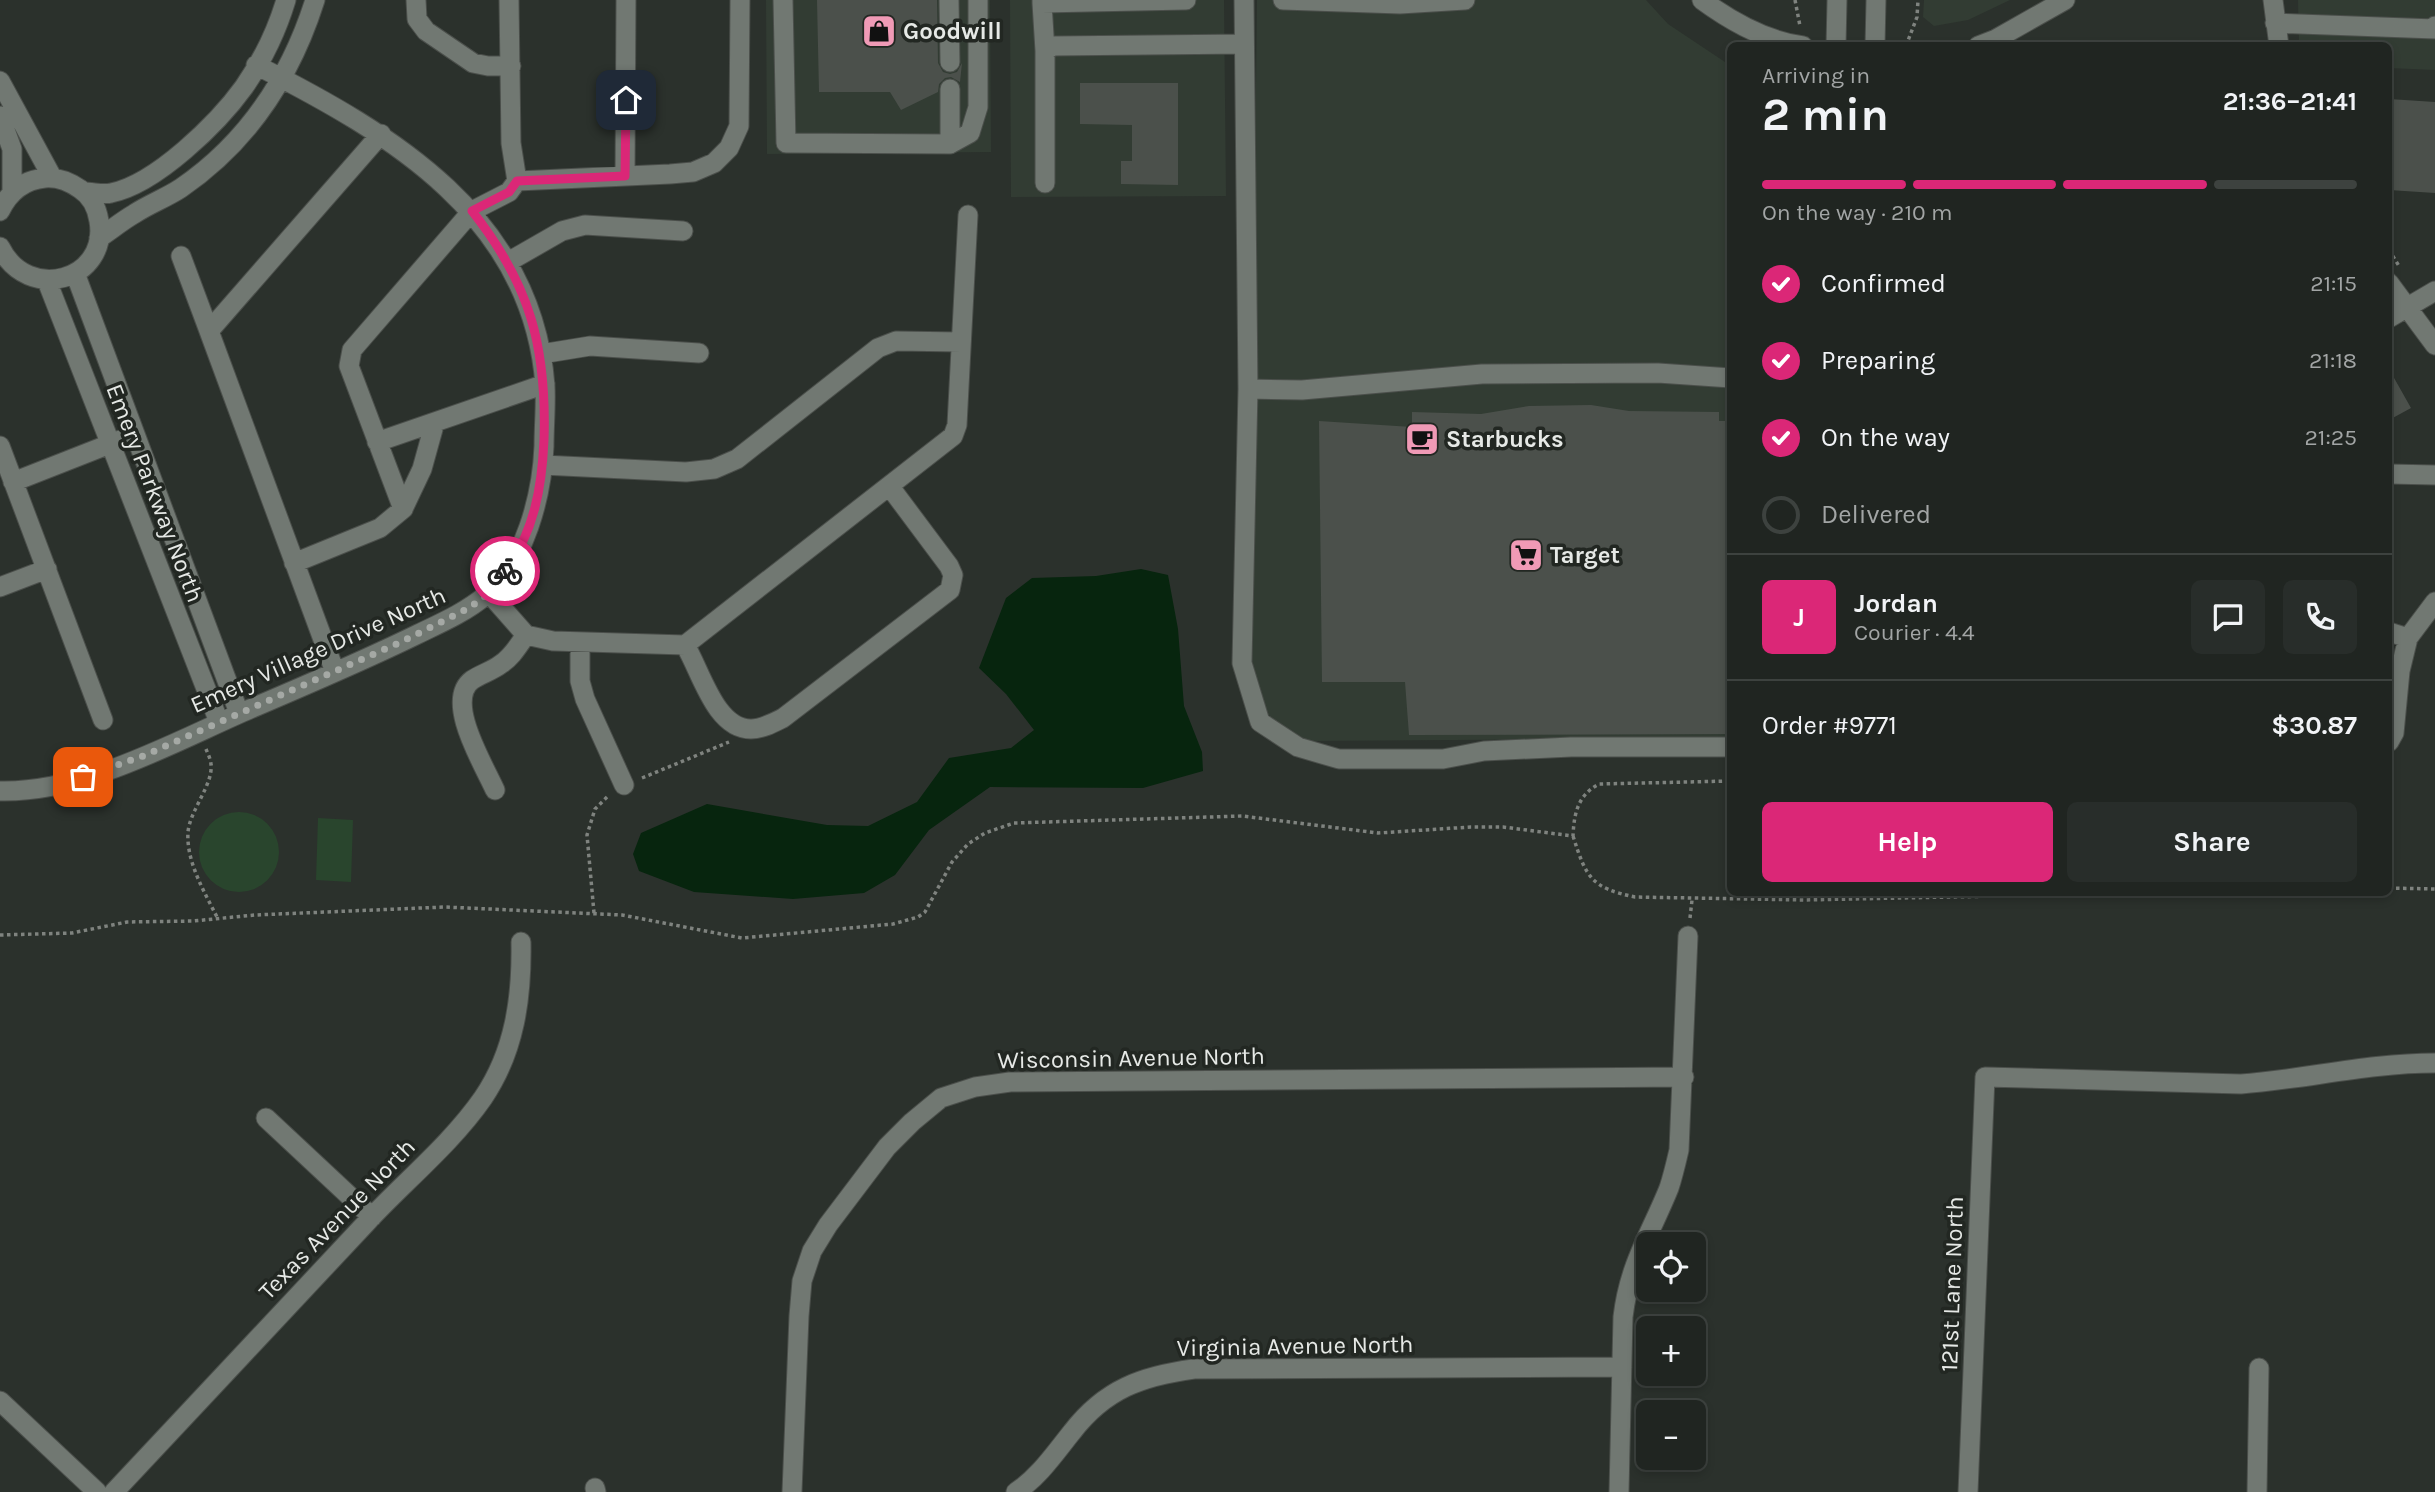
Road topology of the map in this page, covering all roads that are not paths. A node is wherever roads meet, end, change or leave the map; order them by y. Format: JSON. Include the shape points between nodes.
{"nodes":[{"id":1,"x":286,"y":0,"type":"edge"},
{"id":2,"x":315,"y":0,"type":"edge"},
{"id":3,"x":416,"y":0,"type":"edge"},
{"id":4,"x":509,"y":0,"type":"edge"},
{"id":5,"x":626,"y":0,"type":"edge"},
{"id":6,"x":740,"y":0,"type":"edge"},
{"id":7,"x":783,"y":0,"type":"edge"},
{"id":8,"x":949,"y":0,"type":"edge"},
{"id":9,"x":978,"y":0,"type":"edge"},
{"id":10,"x":1186,"y":0,"type":"edge"},
{"id":11,"x":1244,"y":0,"type":"edge"},
{"id":12,"x":1283,"y":0,"type":"edge"},
{"id":13,"x":1301,"y":0,"type":"edge"},
{"id":14,"x":1465,"y":0,"type":"edge"},
{"id":15,"x":1702,"y":0,"type":"edge"},
{"id":16,"x":1837,"y":0,"type":"edge"},
{"id":17,"x":1876,"y":0,"type":"edge"},
{"id":18,"x":2065,"y":0,"type":"edge"},
{"id":19,"x":2273,"y":0,"type":"edge"},
{"id":20,"x":1042,"y":2,"type":"edge"},
{"id":21,"x":1400,"y":2,"type":"edge"},
{"id":22,"x":2275,"y":23,"type":"junction"},
{"id":23,"x":2435,"y":26,"type":"edge"},
{"id":24,"x":1788,"y":42,"type":"edge"},
{"id":25,"x":1836,"y":42,"type":"edge"},
{"id":26,"x":1875,"y":42,"type":"edge"},
{"id":27,"x":1988,"y":42,"type":"edge"},
{"id":28,"x":2278,"y":42,"type":"edge"},
{"id":29,"x":1244,"y":44,"type":"junction"},
{"id":30,"x":1045,"y":51,"type":"junction"},
{"id":31,"x":950,"y":62,"type":"dead end"},
{"id":32,"x":256,"y":65,"type":"junction"},
{"id":33,"x":510,"y":66,"type":"junction"},
{"id":34,"x":283,"y":79,"type":"junction"},
{"id":35,"x":0,"y":81,"type":"edge"},
{"id":36,"x":950,"y":89,"type":"dead end"},
{"id":37,"x":0,"y":116,"type":"edge"},
{"id":38,"x":381,"y":134,"type":"junction"},
{"id":39,"x":950,"y":144,"type":"junction"},
{"id":40,"x":625,"y":176,"type":"junction"},
{"id":41,"x":52,"y":177,"type":"junction"},
{"id":42,"x":517,"y":181,"type":"junction"},
{"id":43,"x":1045,"y":183,"type":"dead end"},
{"id":44,"x":84,"y":192,"type":"junction"},
{"id":45,"x":4,"y":202,"type":"edge"},
{"id":46,"x":472,"y":211,"type":"junction"},
{"id":47,"x":968,"y":215,"type":"dead end"},
{"id":48,"x":683,"y":231,"type":"dead end"},
{"id":49,"x":99,"y":238,"type":"junction"},
{"id":50,"x":2,"y":253,"type":"edge"},
{"id":51,"x":180,"y":256,"type":"dead end"},
{"id":52,"x":508,"y":262,"type":"junction"},
{"id":53,"x":75,"y":273,"type":"junction"},
{"id":54,"x":47,"y":281,"type":"junction"},
{"id":55,"x":2392,"y":287,"type":"edge"},
{"id":56,"x":2435,"y":291,"type":"edge"},
{"id":57,"x":2408,"y":306,"type":"junction"},
{"id":58,"x":2392,"y":316,"type":"edge"},
{"id":59,"x":209,"y":331,"type":"junction"},
{"id":60,"x":961,"y":342,"type":"junction"},
{"id":61,"x":2435,"y":345,"type":"edge"},
{"id":62,"x":699,"y":353,"type":"dead end"},
{"id":63,"x":541,"y":354,"type":"junction"},
{"id":64,"x":1727,"y":378,"type":"edge"},
{"id":65,"x":545,"y":384,"type":"junction"},
{"id":66,"x":1248,"y":389,"type":"junction"},
{"id":67,"x":435,"y":422,"type":"junction"},
{"id":68,"x":134,"y":434,"type":"junction"},
{"id":69,"x":377,"y":442,"type":"junction"},
{"id":70,"x":109,"y":444,"type":"junction"},
{"id":71,"x":0,"y":446,"type":"edge"},
{"id":72,"x":543,"y":465,"type":"junction"},
{"id":73,"x":2392,"y":474,"type":"edge"},
{"id":74,"x":2435,"y":475,"type":"edge"},
{"id":75,"x":13,"y":482,"type":"junction"},
{"id":76,"x":890,"y":487,"type":"junction"},
{"id":77,"x":403,"y":509,"type":"junction"},
{"id":78,"x":294,"y":563,"type":"junction"},
{"id":79,"x":47,"y":569,"type":"junction"},
{"id":80,"x":0,"y":587,"type":"edge"},
{"id":81,"x":489,"y":593,"type":"junction"},
{"id":82,"x":2435,"y":602,"type":"edge"},
{"id":83,"x":2392,"y":633,"type":"edge"},
{"id":84,"x":526,"y":635,"type":"junction"},
{"id":85,"x":2408,"y":638,"type":"junction"},
{"id":86,"x":580,"y":642,"type":"junction"},
{"id":87,"x":685,"y":645,"type":"junction"},
{"id":88,"x":335,"y":672,"type":"junction"},
{"id":89,"x":239,"y":713,"type":"junction"},
{"id":90,"x":103,"y":720,"type":"dead end"},
{"id":91,"x":219,"y":722,"type":"junction"},
{"id":92,"x":2392,"y":737,"type":"edge"},
{"id":93,"x":1727,"y":747,"type":"edge"},
{"id":94,"x":624,"y":785,"type":"road end"},
{"id":95,"x":0,"y":790,"type":"edge"},
{"id":96,"x":495,"y":790,"type":"dead end"},
{"id":97,"x":1688,"y":936,"type":"dead end"},
{"id":98,"x":521,"y":942,"type":"dead end"},
{"id":99,"x":2435,"y":1063,"type":"edge"},
{"id":100,"x":1684,"y":1077,"type":"junction"},
{"id":101,"x":266,"y":1118,"type":"dead end"},
{"id":102,"x":372,"y":1217,"type":"junction"},
{"id":103,"x":1622,"y":1367,"type":"junction"},
{"id":104,"x":2259,"y":1368,"type":"dead end"},
{"id":105,"x":0,"y":1401,"type":"edge"},
{"id":106,"x":97,"y":1492,"type":"edge"},
{"id":107,"x":114,"y":1492,"type":"edge"},
{"id":108,"x":792,"y":1492,"type":"edge"},
{"id":109,"x":1016,"y":1492,"type":"edge"},
{"id":110,"x":1619,"y":1492,"type":"edge"},
{"id":111,"x":1968,"y":1492,"type":"edge"},
{"id":112,"x":2257,"y":1492,"type":"edge"}],
"edges":[{"from":1,"to":32,"type":"street"},
{"from":2,"to":34,"type":"street"},
{"from":3,"to":33,"type":"street","via":[[417,19],[426,31],[473,63]]},
{"from":4,"to":33,"type":"street"},
{"from":5,"to":40,"type":"street"},
{"from":6,"to":40,"type":"street","via":[[739,126],[729,148],[714,163],[693,172]]},
{"from":7,"to":39,"type":"street","via":[[786,143]]},
{"from":8,"to":31,"type":"street"},
{"from":9,"to":39,"type":"street","via":[[978,107],[971,133]]},
{"from":10,"to":20,"type":"street"},
{"from":11,"to":29,"type":"street"},
{"from":12,"to":13,"type":"street"},
{"from":13,"to":21,"type":"street"},
{"from":14,"to":21,"type":"street"},
{"from":15,"to":24,"type":"street","via":[[1727,18]]},
{"from":16,"to":25,"type":"street"},
{"from":17,"to":26,"type":"street"},
{"from":18,"to":27,"type":"street"},
{"from":19,"to":22,"type":"street"},
{"from":20,"to":30,"type":"street"},
{"from":22,"to":23,"type":"street"},
{"from":22,"to":28,"type":"street"},
{"from":29,"to":30,"type":"street","via":[[1053,46]]},
{"from":29,"to":66,"type":"street"},
{"from":30,"to":43,"type":"street"},
{"from":32,"to":34,"type":"street","name":"Emery Village Drive North"},
{"from":32,"to":44,"type":"street","via":[[236,96],[175,159],[109,194]]},
{"from":33,"to":42,"type":"street"},
{"from":34,"to":38,"type":"street","name":"Emery Village Drive North"},
{"from":34,"to":49,"type":"street","via":[[257,118],[219,158],[180,189]]},
{"from":35,"to":41,"type":"street"},
{"from":36,"to":39,"type":"street"},
{"from":37,"to":45,"type":"street","via":[[12,149]]},
{"from":38,"to":46,"type":"street","name":"Emery Village Drive North"},
{"from":38,"to":59,"type":"street"},
{"from":40,"to":42,"type":"street"},
{"from":41,"to":44,"type":"street"},
{"from":41,"to":45,"type":"street","via":[[18,187]]},
{"from":42,"to":46,"type":"street","via":[[509,192]]},
{"from":44,"to":49,"type":"street","via":[[97,214]]},
{"from":46,"to":52,"type":"street","name":"Emery Village Drive North"},
{"from":46,"to":69,"type":"street","via":[[352,350],[349,366]]},
{"from":47,"to":60,"type":"street"},
{"from":48,"to":52,"type":"street","via":[[574,227]]},
{"from":49,"to":53,"type":"street","via":[[86,264]]},
{"from":50,"to":54,"type":"street","via":[[17,270]]},
{"from":51,"to":59,"type":"street"},
{"from":52,"to":63,"type":"street","name":"Emery Village Drive North"},
{"from":53,"to":54,"type":"street"},
{"from":53,"to":68,"type":"street","name":"Emery Parkway North"},
{"from":54,"to":70,"type":"street","name":"Emery Parkway North"},
{"from":55,"to":57,"type":"street"},
{"from":56,"to":57,"type":"street"},
{"from":57,"to":58,"type":"street"},
{"from":57,"to":61,"type":"street"},
{"from":59,"to":78,"type":"street"},
{"from":60,"to":72,"type":"street","via":[[896,341],[878,348],[737,459],[714,469],[686,472]]},
{"from":60,"to":76,"type":"street","via":[[953,436]]},
{"from":62,"to":63,"type":"street","via":[[590,346]]},
{"from":63,"to":65,"type":"street","name":"Emery Village Drive North"},
{"from":64,"to":66,"type":"street","via":[[1482,373],[1302,390]]},
{"from":65,"to":67,"type":"street"},
{"from":65,"to":72,"type":"street","name":"Emery Village Drive North"},
{"from":66,"to":93,"type":"street","via":[[1242,663],[1260,722],[1298,747],[1339,759],[1443,759],[1484,751],[1571,747]]},
{"from":67,"to":69,"type":"street"},
{"from":67,"to":77,"type":"street","via":[[422,469]]},
{"from":68,"to":70,"type":"street"},
{"from":68,"to":89,"type":"street","name":"Emery Parkway North"},
{"from":69,"to":77,"type":"street"},
{"from":70,"to":75,"type":"street"},
{"from":70,"to":91,"type":"street","name":"Emery Parkway North"},
{"from":71,"to":75,"type":"street"},
{"from":72,"to":81,"type":"street","name":"Emery Village Drive North","via":[[525,537]]},
{"from":73,"to":74,"type":"street"},
{"from":75,"to":79,"type":"street"},
{"from":76,"to":87,"type":"street"},
{"from":76,"to":87,"type":"street","via":[[949,566],[953,575],[950,590],[765,727],[751,729],[728,722],[716,708]]},
{"from":77,"to":78,"type":"street","via":[[380,528]]},
{"from":78,"to":88,"type":"street"},
{"from":79,"to":80,"type":"street"},
{"from":79,"to":90,"type":"street"},
{"from":81,"to":84,"type":"street"},
{"from":81,"to":88,"type":"street","name":"Emery Village Drive North","via":[[450,618]]},
{"from":82,"to":85,"type":"street"},
{"from":83,"to":85,"type":"street"},
{"from":84,"to":86,"type":"street"},
{"from":84,"to":96,"type":"street","via":[[507,659],[466,686],[462,696],[463,717]]},
{"from":85,"to":92,"type":"street"},
{"from":86,"to":87,"type":"street"},
{"from":86,"to":94,"type":"street","via":[[585,699]]},
{"from":88,"to":89,"type":"street","name":"Emery Village Drive North"},
{"from":89,"to":91,"type":"street","name":"Emery Village Drive North"},
{"from":91,"to":95,"type":"street","name":"Emery Village Drive North","via":[[83,777],[43,788]]},
{"from":97,"to":100,"type":"street"},
{"from":98,"to":102,"type":"street","name":"Texas Avenue North","via":[[522,979],[514,1029],[483,1098]]},
{"from":99,"to":111,"type":"street","name":"121st Lane North","via":[[2371,1066],[2241,1084],[1985,1077]]},
{"from":100,"to":103,"type":"street","via":[[1673,1173],[1626,1295]]},
{"from":100,"to":108,"type":"street","name":"Wisconsin Avenue North","via":[[1010,1082],[941,1098],[887,1147],[812,1251],[802,1281],[799,1316]]},
{"from":101,"to":102,"type":"street"},
{"from":102,"to":107,"type":"street","name":"Texas Avenue North"},
{"from":103,"to":109,"type":"street","name":"Virginia Avenue North","via":[[1194,1368],[1158,1374],[1125,1386],[1095,1405],[1049,1461]]},
{"from":103,"to":110,"type":"street"},
{"from":104,"to":112,"type":"street"},
{"from":105,"to":106,"type":"street"}]}
